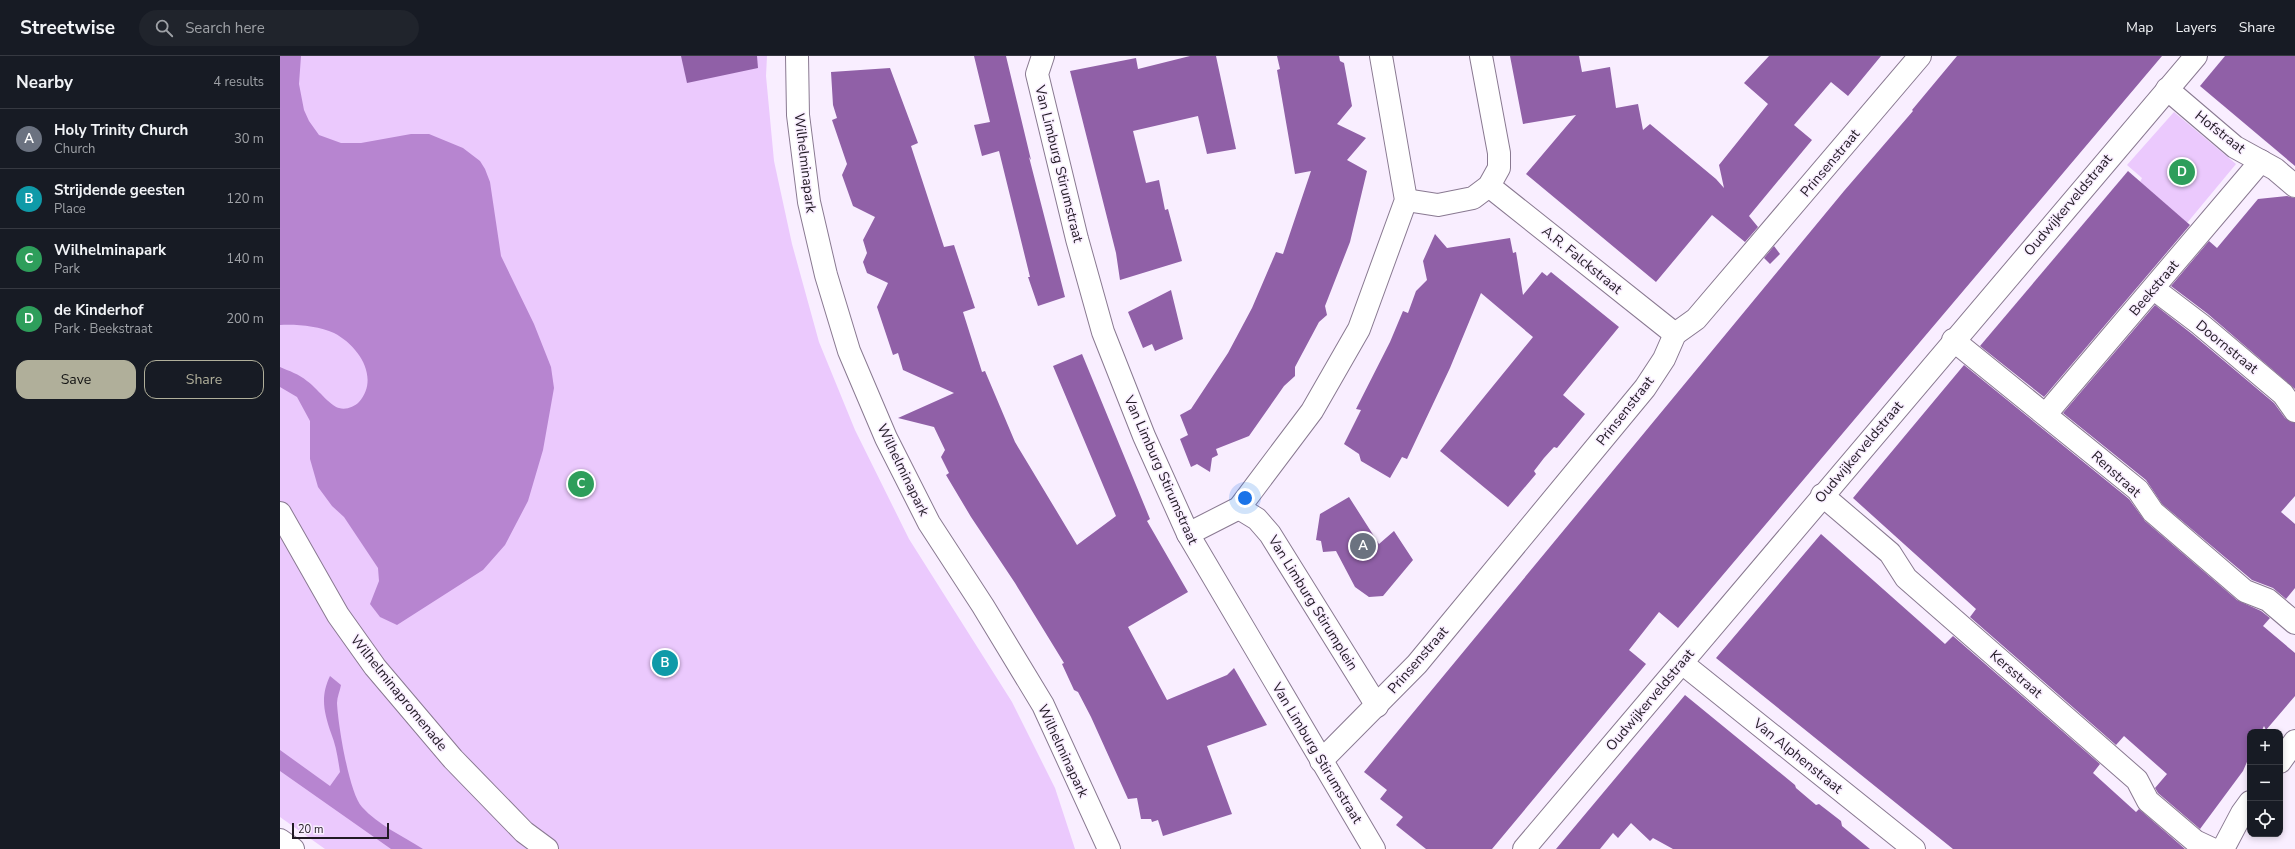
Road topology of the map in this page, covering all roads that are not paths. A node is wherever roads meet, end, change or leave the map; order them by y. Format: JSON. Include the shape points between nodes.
{"nodes":[{"id":1,"x":797,"y":56,"type":"edge"},
{"id":2,"x":1043,"y":56,"type":"edge"},
{"id":3,"x":1381,"y":56,"type":"edge"},
{"id":4,"x":1481,"y":56,"type":"edge"},
{"id":5,"x":1920,"y":56,"type":"edge"},
{"id":6,"x":2196,"y":56,"type":"edge"},
{"id":7,"x":2168,"y":89,"type":"junction"},
{"id":8,"x":2261,"y":161,"type":"junction"},
{"id":9,"x":1489,"y":186,"type":"junction"},
{"id":10,"x":2295,"y":186,"type":"edge"},
{"id":11,"x":1406,"y":200,"type":"junction"},
{"id":12,"x":2154,"y":289,"type":"junction"},
{"id":13,"x":1675,"y":334,"type":"junction"},
{"id":14,"x":1953,"y":340,"type":"junction"},
{"id":15,"x":2295,"y":411,"type":"edge"},
{"id":16,"x":2046,"y":414,"type":"junction"},
{"id":17,"x":1822,"y":495,"type":"junction"},
{"id":18,"x":1239,"y":508,"type":"junction"},
{"id":19,"x":280,"y":513,"type":"edge"},
{"id":20,"x":1188,"y":534,"type":"junction"},
{"id":21,"x":2295,"y":623,"type":"edge"},
{"id":22,"x":1682,"y":663,"type":"junction"},
{"id":23,"x":1377,"y":706,"type":"junction"},
{"id":24,"x":2295,"y":741,"type":"edge"},
{"id":25,"x":2283,"y":758,"type":"edge"},
{"id":26,"x":1321,"y":761,"type":"junction"},
{"id":27,"x":2247,"y":806,"type":"edge"},
{"id":28,"x":280,"y":840,"type":"edge"},
{"id":29,"x":293,"y":849,"type":"edge"},
{"id":30,"x":547,"y":849,"type":"edge"},
{"id":31,"x":1109,"y":849,"type":"edge"},
{"id":32,"x":1374,"y":849,"type":"edge"},
{"id":33,"x":1524,"y":849,"type":"edge"},
{"id":34,"x":1914,"y":849,"type":"edge"},
{"id":35,"x":2212,"y":849,"type":"edge"},
{"id":36,"x":2223,"y":849,"type":"edge"}],
"edges":[{"from":1,"to":31,"type":"street","name":"Wilhelminapark","via":[[798,115],[808,202],[826,275],[849,351],[886,438],[929,522],[1042,705]]},
{"from":2,"to":20,"type":"street","name":"Van Limburg Stirumstraat","via":[[1037,74],[1077,239],[1103,332],[1144,436]]},
{"from":3,"to":11,"type":"street"},
{"from":4,"to":9,"type":"street","via":[[1499,153],[1499,168]]},
{"from":5,"to":13,"type":"street","name":"Prinsenstraat","via":[[1696,319]]},
{"from":6,"to":7,"type":"street","name":"Oudwijkerveldstraat"},
{"from":7,"to":8,"type":"street","name":"Hofstraat","via":[[2235,147]]},
{"from":7,"to":14,"type":"street","name":"Oudwijkerveldstraat"},
{"from":8,"to":10,"type":"street","name":"Hofstraat"},
{"from":8,"to":12,"type":"street","name":"Beekstraat"},
{"from":9,"to":11,"type":"street","via":[[1473,198],[1438,205]]},
{"from":9,"to":13,"type":"street","name":"A.R. Falckstraat"},
{"from":11,"to":18,"type":"street","via":[[1360,330],[1312,410]]},
{"from":12,"to":15,"type":"street","name":"Doornstraat","via":[[2283,394]]},
{"from":12,"to":16,"type":"street","name":"Beekstraat"},
{"from":13,"to":23,"type":"street","name":"Prinsenstraat","via":[[1664,359],[1645,388],[1417,664]]},
{"from":14,"to":16,"type":"street","name":"Renstraat"},
{"from":14,"to":17,"type":"street","name":"Oudwijkerveldstraat"},
{"from":16,"to":21,"type":"street","name":"Renstraat","via":[[2138,490],[2153,512],[2245,591],[2268,600]]},
{"from":17,"to":22,"type":"street","name":"Oudwijkerveldstraat"},
{"from":17,"to":35,"type":"street","name":"Kersstraat","via":[[1890,553],[1906,578],[2137,780],[2148,801],[2195,841]]},
{"from":18,"to":20,"type":"street"},
{"from":18,"to":23,"type":"street","name":"Van Limburg Stirumplein","via":[[1257,519],[1270,534]]},
{"from":19,"to":30,"type":"street","name":"Wilhelminapromenade","via":[[338,615],[376,667],[453,759],[524,832]]},
{"from":20,"to":26,"type":"street","name":"Van Limburg Stirumstraat"},
{"from":22,"to":33,"type":"street","name":"Oudwijkerveldstraat"},
{"from":22,"to":34,"type":"street","name":"Van Alphenstraat"},
{"from":23,"to":26,"type":"street","name":"Prinsenstraat"},
{"from":24,"to":25,"type":"street"},
{"from":26,"to":32,"type":"street","name":"Van Limburg Stirumstraat"},
{"from":27,"to":36,"type":"street"},
{"from":28,"to":29,"type":"street"}]}
